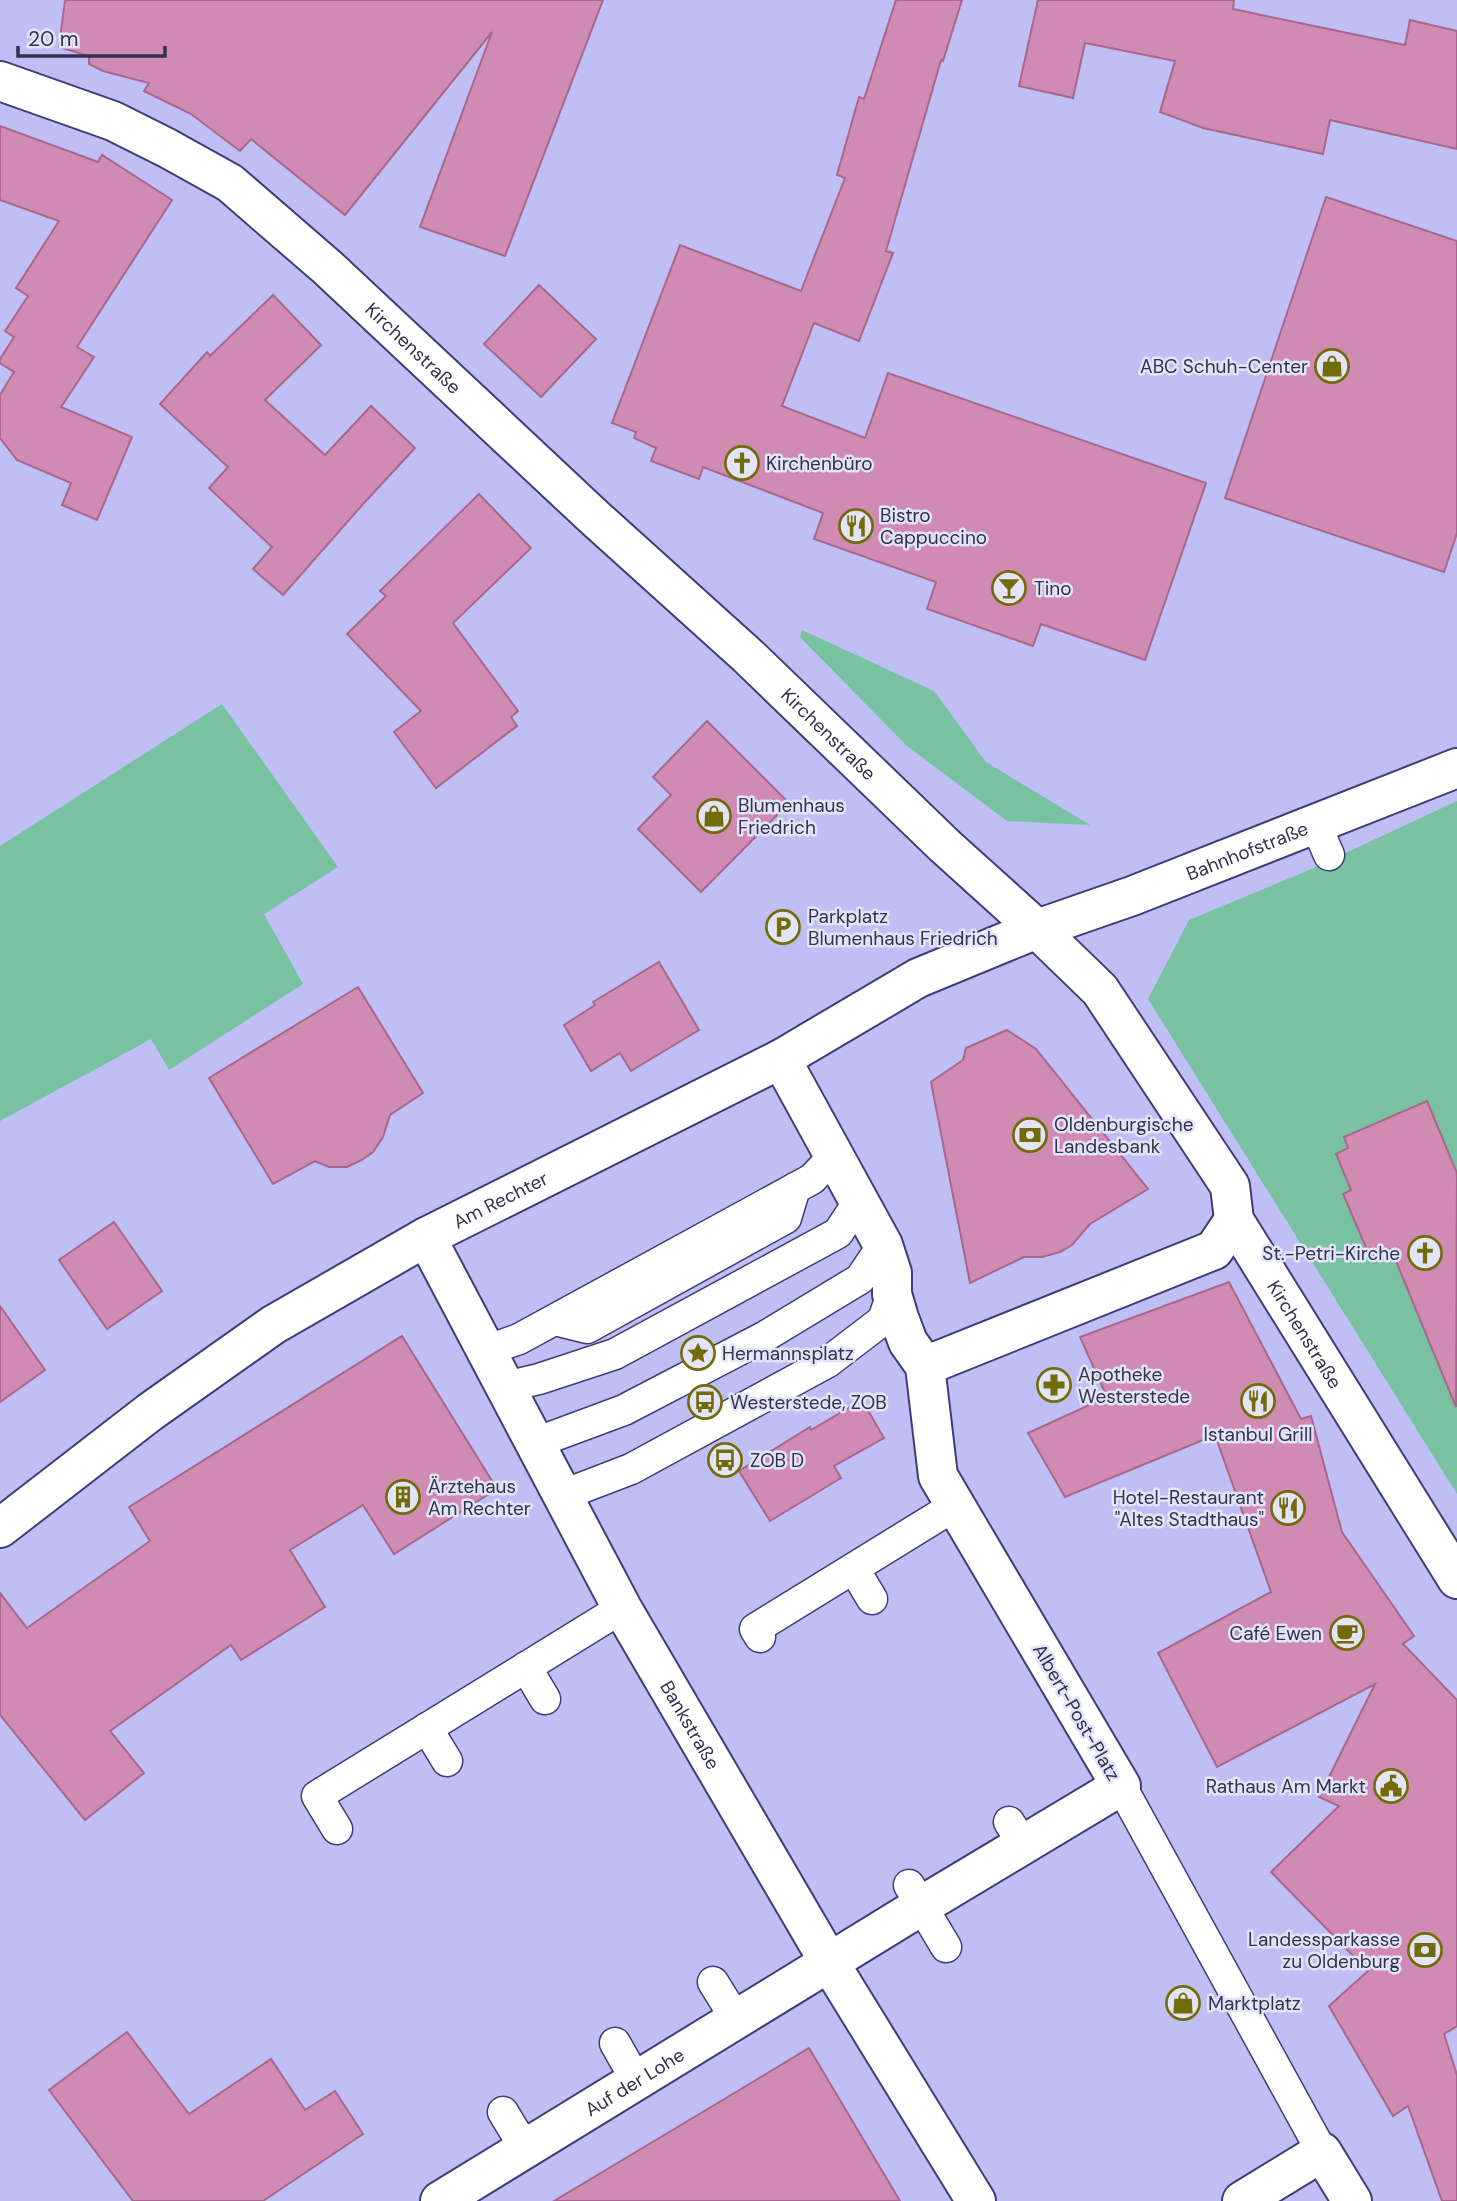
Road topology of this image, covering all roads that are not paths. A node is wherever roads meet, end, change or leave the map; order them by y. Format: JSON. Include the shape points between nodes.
{"nodes":[{"id":1,"x":0,"y":81,"type":"edge"},
{"id":2,"x":1457,"y":768,"type":"edge"},
{"id":3,"x":1037,"y":929,"type":"junction"},
{"id":4,"x":781,"y":1059,"type":"junction"},
{"id":5,"x":833,"y":1157,"type":"junction"},
{"id":6,"x":859,"y":1201,"type":"junction"},
{"id":7,"x":1234,"y":1220,"type":"junction"},
{"id":8,"x":426,"y":1237,"type":"junction"},
{"id":9,"x":883,"y":1245,"type":"junction"},
{"id":10,"x":892,"y":1294,"type":"junction"},
{"id":11,"x":485,"y":1350,"type":"junction"},
{"id":12,"x":925,"y":1366,"type":"junction"},
{"id":13,"x":505,"y":1387,"type":"junction"},
{"id":14,"x":535,"y":1443,"type":"junction"},
{"id":15,"x":563,"y":1496,"type":"junction"},
{"id":16,"x":956,"y":1505,"type":"junction"},
{"id":17,"x":0,"y":1528,"type":"edge"},
{"id":18,"x":854,"y":1569,"type":"junction"},
{"id":19,"x":1457,"y":1579,"type":"edge"},
{"id":20,"x":872,"y":1599,"type":"dead end"},
{"id":21,"x":622,"y":1608,"type":"junction"},
{"id":22,"x":760,"y":1637,"type":"dead end"},
{"id":23,"x":526,"y":1667,"type":"junction"},
{"id":24,"x":545,"y":1699,"type":"dead end"},
{"id":25,"x":427,"y":1728,"type":"junction"},
{"id":26,"x":447,"y":1760,"type":"dead end"},
{"id":27,"x":1121,"y":1786,"type":"junction"},
{"id":28,"x":337,"y":1829,"type":"dead end"},
{"id":29,"x":915,"y":1895,"type":"junction"},
{"id":30,"x":946,"y":1947,"type":"dead end"},
{"id":31,"x":829,"y":1962,"type":"junction"},
{"id":32,"x":713,"y":1982,"type":"dead end"},
{"id":33,"x":736,"y":2019,"type":"junction"},
{"id":34,"x":615,"y":2043,"type":"dead end"},
{"id":35,"x":636,"y":2080,"type":"junction"},
{"id":36,"x":503,"y":2112,"type":"dead end"},
{"id":37,"x":526,"y":2150,"type":"junction"},
{"id":38,"x":1322,"y":2152,"type":"junction"},
{"id":39,"x":440,"y":2201,"type":"edge"},
{"id":40,"x":976,"y":2201,"type":"edge"},
{"id":41,"x":1242,"y":2201,"type":"edge"},
{"id":42,"x":1352,"y":2201,"type":"edge"}],
"edges":[{"from":1,"to":3,"type":"street","name":"Kirchenstraße","via":[[113,121],[230,183],[748,656]]},
{"from":2,"to":3,"type":"street","name":"Bahnhofstraße","via":[[1322,840]]},
{"from":3,"to":4,"type":"street","name":"Am Rechter","via":[[918,978]]},
{"from":3,"to":7,"type":"street","name":"Kirchenstraße","via":[[1100,990],[1230,1186]]},
{"from":4,"to":5,"type":"street"},
{"from":4,"to":8,"type":"street","name":"Am Rechter"},
{"from":5,"to":6,"type":"street"},
{"from":5,"to":11,"type":"lane","via":[[812,1179],[519,1339]]},
{"from":6,"to":9,"type":"street"},
{"from":6,"to":13,"type":"lane","via":[[838,1233],[615,1354]]},
{"from":7,"to":12,"type":"street","via":[[1214,1250]]},
{"from":7,"to":19,"type":"street","name":"Kirchenstraße"},
{"from":8,"to":11,"type":"street","name":"Bankstraße"},
{"from":8,"to":17,"type":"street","name":"Am Rechter","via":[[273,1325],[150,1412]]},
{"from":9,"to":10,"type":"street"},
{"from":9,"to":14,"type":"lane","via":[[860,1279],[764,1336],[624,1410]]},
{"from":10,"to":12,"type":"street","via":[[908,1342]]},
{"from":10,"to":15,"type":"lane","via":[[883,1320],[828,1362],[631,1469]]},
{"from":11,"to":13,"type":"street","name":"Bankstraße"},
{"from":12,"to":16,"type":"street","name":"Albert-Post-Platz","via":[[938,1476]]},
{"from":13,"to":14,"type":"street","name":"Bankstraße"},
{"from":14,"to":15,"type":"street","name":"Bankstraße"},
{"from":15,"to":21,"type":"street","name":"Bankstraße"},
{"from":16,"to":18,"type":"lane"},
{"from":16,"to":27,"type":"street","name":"Albert-Post-Platz"},
{"from":18,"to":20,"type":"lane"},
{"from":18,"to":22,"type":"lane","via":[[755,1629]]},
{"from":21,"to":23,"type":"lane"},
{"from":21,"to":31,"type":"street","name":"Bankstraße"},
{"from":23,"to":24,"type":"lane"},
{"from":23,"to":25,"type":"lane"},
{"from":25,"to":26,"type":"lane"},
{"from":25,"to":28,"type":"lane","via":[[317,1796]]},
{"from":27,"to":29,"type":"street","name":"Albert-Post-Platz","via":[[1016,1833]]},
{"from":27,"to":38,"type":"lane"},
{"from":29,"to":30,"type":"lane"},
{"from":29,"to":31,"type":"street","name":"Albert-Post-Platz"},
{"from":31,"to":33,"type":"street","name":"Auf der Lohe"},
{"from":31,"to":40,"type":"street","name":"Bankstraße"},
{"from":32,"to":33,"type":"lane"},
{"from":33,"to":35,"type":"street","name":"Auf der Lohe"},
{"from":34,"to":35,"type":"lane"},
{"from":35,"to":37,"type":"street","name":"Auf der Lohe"},
{"from":36,"to":37,"type":"lane"},
{"from":37,"to":39,"type":"street","name":"Auf der Lohe"},
{"from":38,"to":41,"type":"street"},
{"from":38,"to":42,"type":"street"}]}
